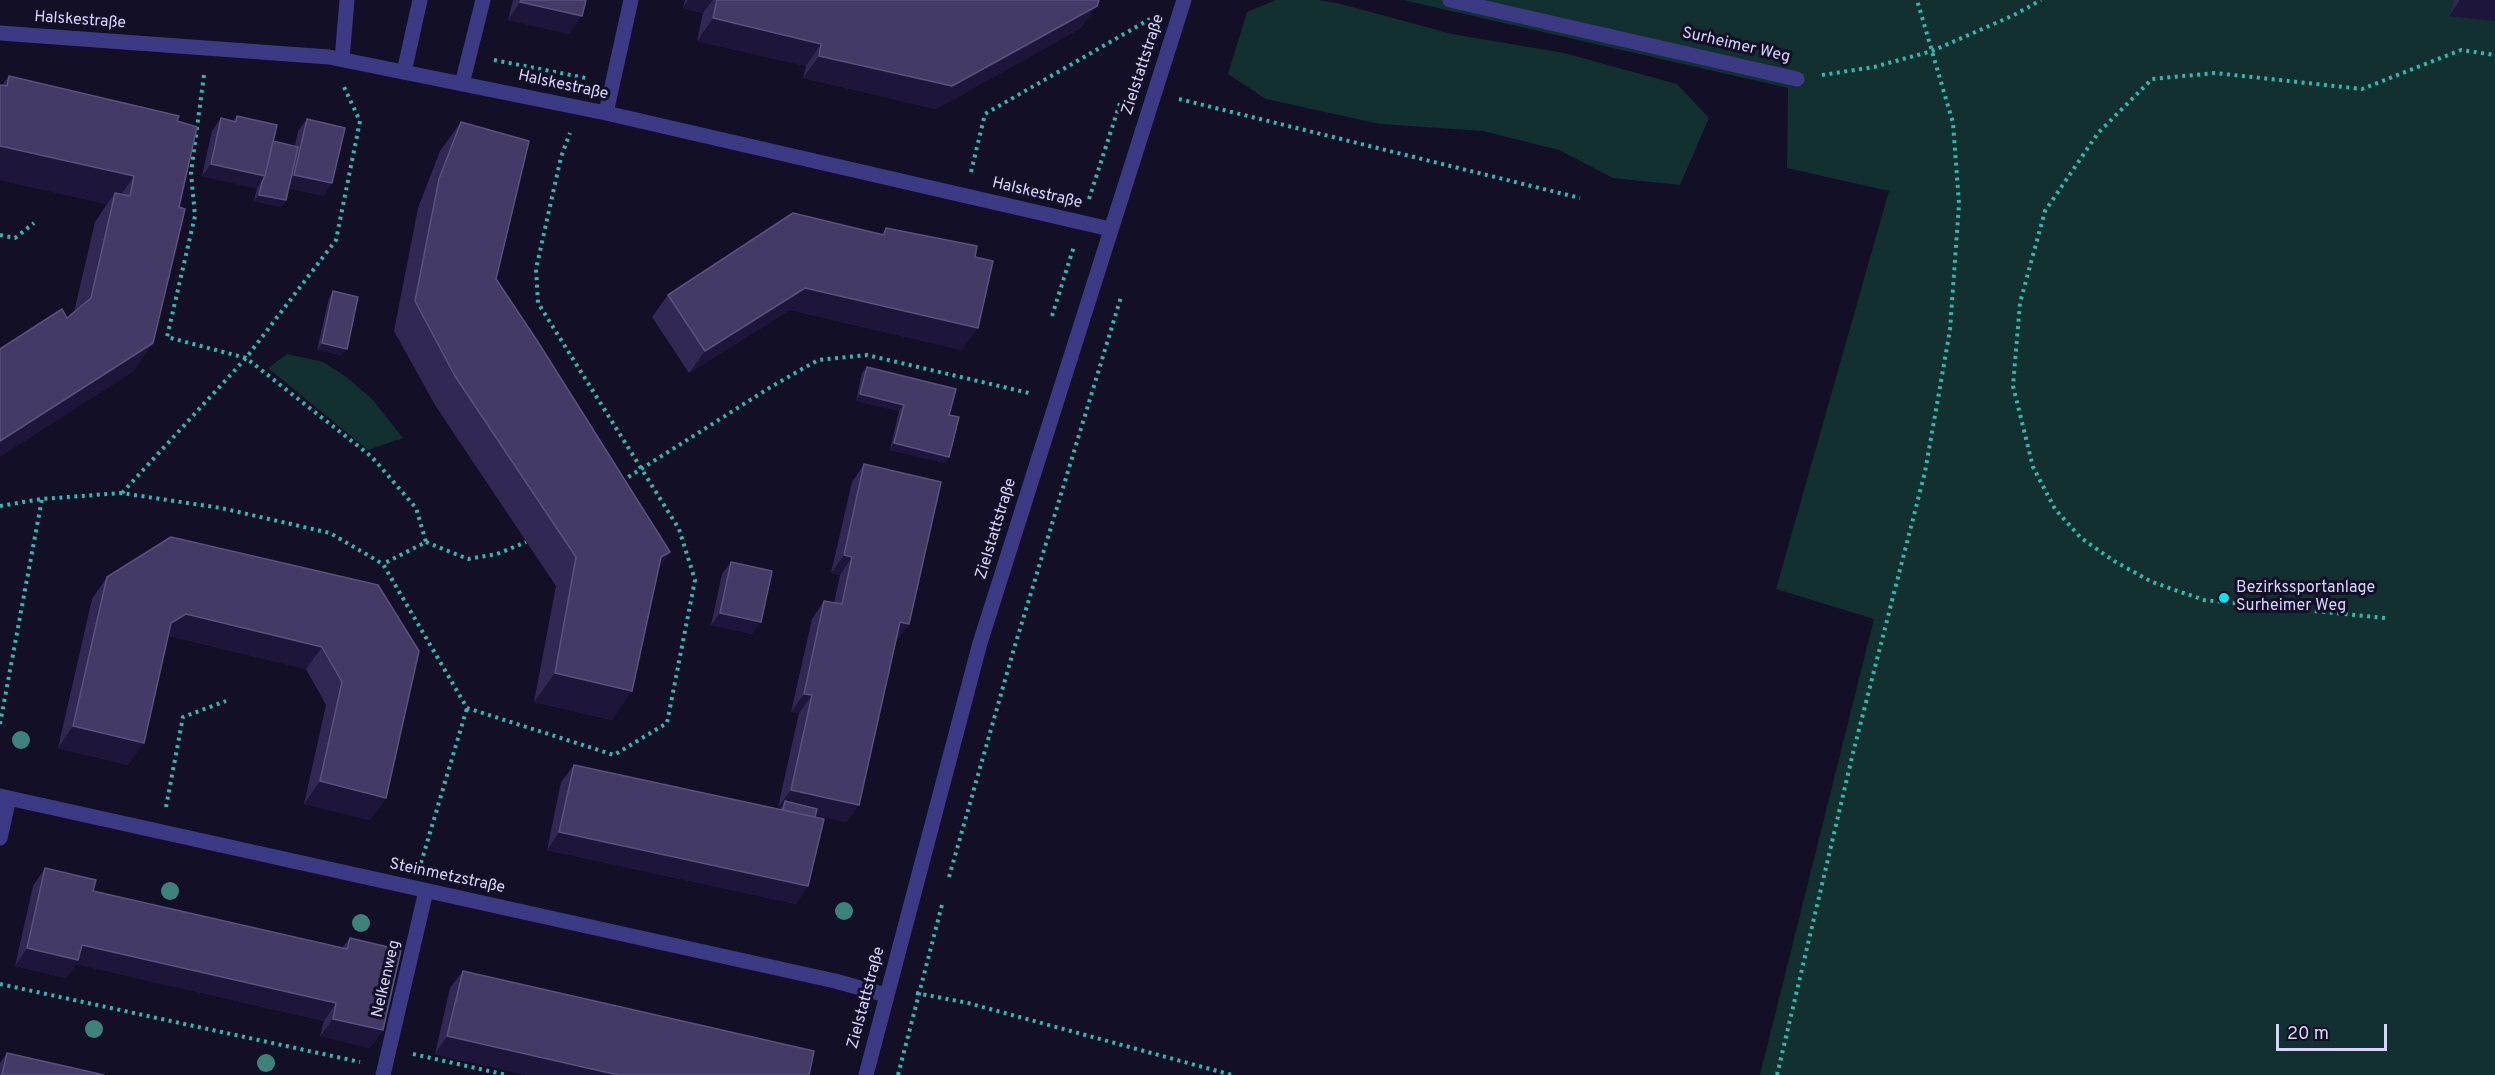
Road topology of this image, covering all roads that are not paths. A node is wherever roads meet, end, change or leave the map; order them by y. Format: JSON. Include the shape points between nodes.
{"nodes":[{"id":1,"x":347,"y":0,"type":"edge"},
{"id":2,"x":420,"y":0,"type":"edge"},
{"id":3,"x":483,"y":0,"type":"edge"},
{"id":4,"x":631,"y":0,"type":"edge"},
{"id":5,"x":1184,"y":0,"type":"edge"},
{"id":6,"x":1450,"y":0,"type":"edge"},
{"id":7,"x":0,"y":33,"type":"edge"},
{"id":8,"x":335,"y":58,"type":"junction"},
{"id":9,"x":404,"y":72,"type":"junction"},
{"id":10,"x":1797,"y":78,"type":"road end"},
{"id":11,"x":462,"y":84,"type":"junction"},
{"id":12,"x":606,"y":113,"type":"junction"},
{"id":13,"x":1110,"y":229,"type":"junction"},
{"id":14,"x":4,"y":797,"type":"edge"},
{"id":15,"x":0,"y":838,"type":"edge"},
{"id":16,"x":420,"y":889,"type":"junction"},
{"id":17,"x":886,"y":995,"type":"junction"},
{"id":18,"x":384,"y":1071,"type":"edge"},
{"id":19,"x":866,"y":1075,"type":"edge"}],
"edges":[{"from":1,"to":8,"type":"street"},
{"from":2,"to":9,"type":"street"},
{"from":3,"to":11,"type":"street"},
{"from":4,"to":12,"type":"street"},
{"from":5,"to":13,"type":"street","name":"Zielstattstraße"},
{"from":6,"to":10,"type":"street","name":"Surheimer Weg"},
{"from":7,"to":8,"type":"street","name":"Halskestraße"},
{"from":8,"to":9,"type":"street","name":"Halskestraße"},
{"from":9,"to":11,"type":"street","name":"Halskestraße"},
{"from":11,"to":12,"type":"street","name":"Halskestraße"},
{"from":12,"to":13,"type":"street","name":"Halskestraße"},
{"from":13,"to":17,"type":"street","name":"Zielstattstraße","via":[[980,643]]},
{"from":14,"to":15,"type":"street"},
{"from":14,"to":16,"type":"street","name":"Steinmetzstraße"},
{"from":16,"to":17,"type":"street","name":"Steinmetzstraße"},
{"from":16,"to":18,"type":"street","name":"Nelkenweg"},
{"from":17,"to":19,"type":"street","name":"Zielstattstraße"}]}
